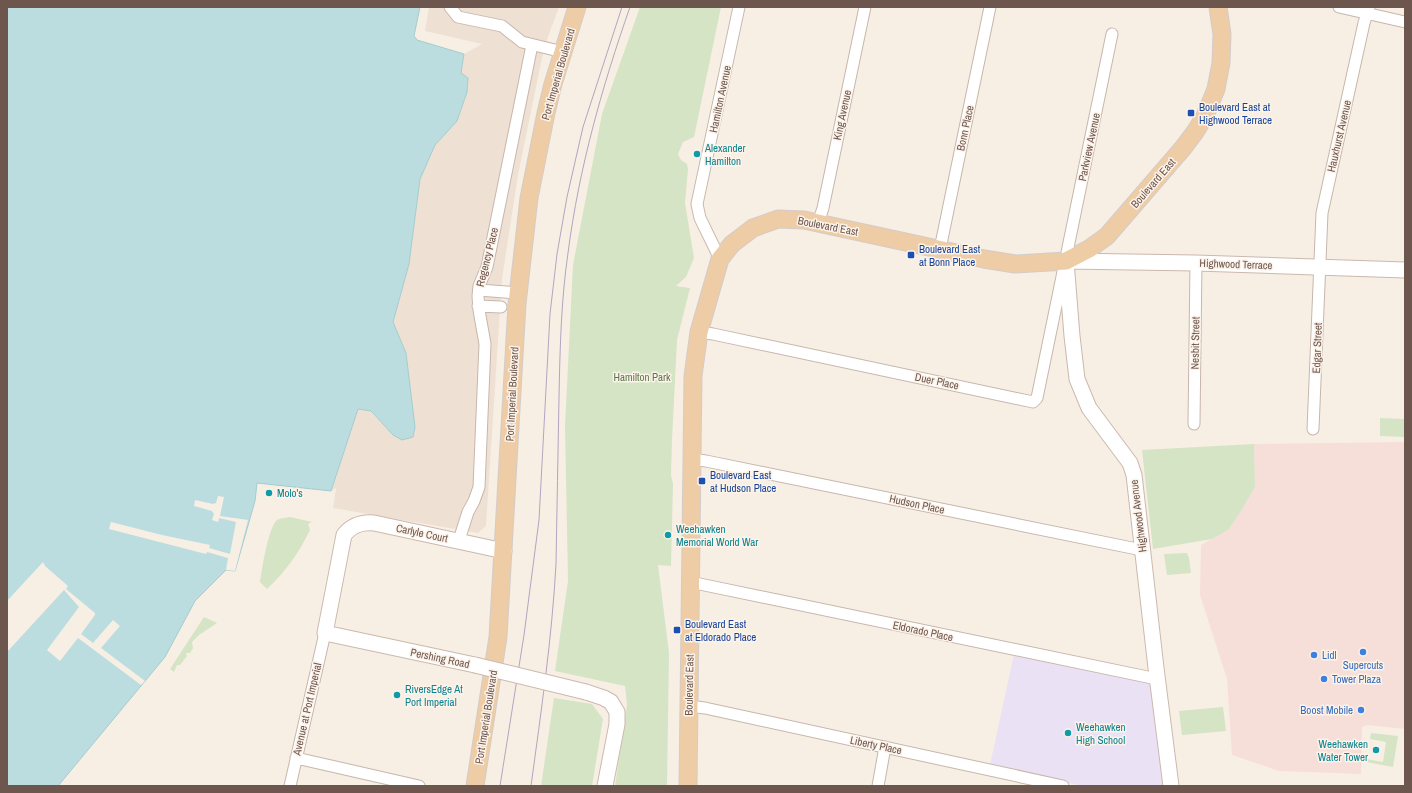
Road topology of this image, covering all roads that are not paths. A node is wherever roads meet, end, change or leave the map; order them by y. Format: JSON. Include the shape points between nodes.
{"nodes":[{"id":1,"x":450,"y":7,"type":"edge"},
{"id":2,"x":577,"y":7,"type":"edge"},
{"id":3,"x":739,"y":7,"type":"edge"},
{"id":4,"x":865,"y":7,"type":"edge"},
{"id":5,"x":990,"y":7,"type":"edge"},
{"id":6,"x":1218,"y":7,"type":"edge"},
{"id":7,"x":1339,"y":7,"type":"edge"},
{"id":8,"x":1368,"y":10,"type":"edge"},
{"id":9,"x":1405,"y":22,"type":"edge"},
{"id":10,"x":1112,"y":34,"type":"dead end"},
{"id":11,"x":532,"y":45,"type":"junction"},
{"id":12,"x":563,"y":52,"type":"junction"},
{"id":13,"x":818,"y":223,"type":"junction"},
{"id":14,"x":940,"y":249,"type":"junction"},
{"id":15,"x":720,"y":258,"type":"junction"},
{"id":16,"x":1066,"y":261,"type":"junction"},
{"id":17,"x":1196,"y":263,"type":"junction"},
{"id":18,"x":1320,"y":266,"type":"junction"},
{"id":19,"x":1405,"y":270,"type":"edge"},
{"id":20,"x":479,"y":290,"type":"junction"},
{"id":21,"x":518,"y":293,"type":"junction"},
{"id":22,"x":478,"y":306,"type":"junction"},
{"id":23,"x":501,"y":307,"type":"dead end"},
{"id":24,"x":699,"y":332,"type":"junction"},
{"id":25,"x":1194,"y":424,"type":"dead end"},
{"id":26,"x":1313,"y":429,"type":"dead end"},
{"id":27,"x":692,"y":459,"type":"junction"},
{"id":28,"x":459,"y":540,"type":"junction"},
{"id":29,"x":1142,"y":550,"type":"junction"},
{"id":30,"x":504,"y":551,"type":"junction"},
{"id":31,"x":690,"y":582,"type":"junction"},
{"id":32,"x":325,"y":632,"type":"junction"},
{"id":33,"x":1157,"y":679,"type":"junction"},
{"id":34,"x":689,"y":706,"type":"junction"},
{"id":35,"x":885,"y":747,"type":"junction"},
{"id":36,"x":296,"y":758,"type":"junction"},
{"id":37,"x":1026,"y":782,"type":"edge"},
{"id":38,"x":290,"y":786,"type":"edge"},
{"id":39,"x":419,"y":786,"type":"edge"},
{"id":40,"x":475,"y":786,"type":"edge"},
{"id":41,"x":605,"y":786,"type":"edge"},
{"id":42,"x":688,"y":786,"type":"edge"},
{"id":43,"x":878,"y":786,"type":"edge"},
{"id":44,"x":1063,"y":786,"type":"edge"},
{"id":45,"x":1171,"y":786,"type":"edge"}],
"edges":[{"from":1,"to":11,"type":"street","via":[[458,17],[502,26],[522,42]]},
{"from":2,"to":12,"type":"main road","name":"Port Imperial Boulevard"},
{"from":3,"to":15,"type":"street","name":"Hamilton Avenue","via":[[697,204],[700,218]]},
{"from":4,"to":13,"type":"street","name":"King Avenue"},
{"from":5,"to":14,"type":"street","name":"Bonn Place"},
{"from":6,"to":16,"type":"main road","name":"Boulevard East","via":[[1222,34],[1221,63],[1216,89],[1200,125],[1107,236]]},
{"from":7,"to":8,"type":"street"},
{"from":8,"to":9,"type":"street"},
{"from":8,"to":18,"type":"street","name":"Hauxhurst Avenue","via":[[1322,213]]},
{"from":10,"to":16,"type":"street","name":"Parkview Avenue"},
{"from":11,"to":12,"type":"street"},
{"from":11,"to":20,"type":"street","name":"Regency Place","via":[[487,267]]},
{"from":12,"to":21,"type":"main road","name":"Port Imperial Boulevard","via":[[546,113],[529,198]]},
{"from":13,"to":14,"type":"main road","name":"Boulevard East"},
{"from":13,"to":15,"type":"main road","name":"Boulevard East","via":[[778,219],[753,228],[732,244]]},
{"from":14,"to":16,"type":"main road","name":"Boulevard East","via":[[1015,264]]},
{"from":15,"to":24,"type":"main road","name":"Boulevard East"},
{"from":16,"to":17,"type":"street","name":"Highwood Terrace"},
{"from":16,"to":24,"type":"street","name":"Duer Place","via":[[1037,398],[1033,402]]},
{"from":16,"to":29,"type":"street","name":"Highwood Avenue","via":[[1077,379],[1089,408],[1130,463],[1134,476]]},
{"from":17,"to":18,"type":"street","name":"Highwood Terrace"},
{"from":17,"to":25,"type":"street","name":"Nesbit Street"},
{"from":18,"to":19,"type":"street","name":"Highwood Terrace"},
{"from":18,"to":26,"type":"street","name":"Edgar Street"},
{"from":20,"to":21,"type":"street"},
{"from":20,"to":22,"type":"street","name":"Regency Place"},
{"from":21,"to":30,"type":"main road","name":"Port Imperial Boulevard"},
{"from":22,"to":23,"type":"street"},
{"from":22,"to":28,"type":"street","name":"Regency Place","via":[[485,344],[479,487]]},
{"from":24,"to":27,"type":"main road","name":"Boulevard East","via":[[693,376]]},
{"from":27,"to":29,"type":"street","name":"Hudson Place"},
{"from":27,"to":31,"type":"main road","name":"Boulevard East"},
{"from":28,"to":30,"type":"street","name":"Carlyle Court"},
{"from":28,"to":32,"type":"street","name":"Carlyle Court","via":[[374,523],[356,524],[344,535]]},
{"from":29,"to":33,"type":"street","name":"Highwood Avenue"},
{"from":30,"to":40,"type":"main road","name":"Port Imperial Boulevard","via":[[498,637]]},
{"from":31,"to":33,"type":"street","name":"Eldorado Place"},
{"from":31,"to":34,"type":"main road","name":"Boulevard East"},
{"from":32,"to":36,"type":"street","name":"Avenue at Port Imperial"},
{"from":32,"to":41,"type":"street","name":"Pershing Road","bridge":true,"via":[[586,692],[611,702],[617,712],[617,724]]},
{"from":33,"to":45,"type":"street","name":"Highwood Avenue"},
{"from":34,"to":35,"type":"street","name":"Liberty Place"},
{"from":34,"to":42,"type":"main road","name":"Boulevard East"},
{"from":35,"to":37,"type":"street","name":"Liberty Place"},
{"from":35,"to":43,"type":"street"},
{"from":36,"to":38,"type":"street","name":"Avenue at Port Imperial"},
{"from":36,"to":39,"type":"street"},
{"from":37,"to":44,"type":"street","name":"Liberty Place"}]}
